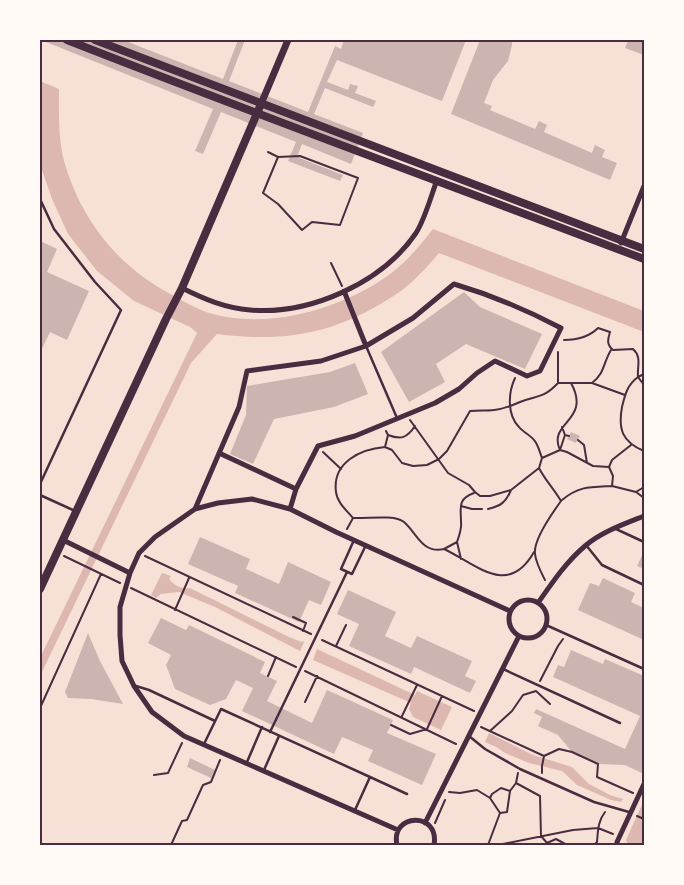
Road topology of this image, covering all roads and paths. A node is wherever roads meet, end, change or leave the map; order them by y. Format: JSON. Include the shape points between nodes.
{"nodes":[{"id":1,"x":67,"y":40,"type":"edge"},
{"id":2,"x":96,"y":40,"type":"edge"},
{"id":3,"x":288,"y":40,"type":"edge"},
{"id":4,"x":261,"y":104,"type":"junction"},
{"id":5,"x":257,"y":114,"type":"junction"},
{"id":6,"x":268,"y":152,"type":"dead end"},
{"id":7,"x":278,"y":156,"type":"junction"},
{"id":8,"x":438,"y":180,"type":"junction"},
{"id":9,"x":644,"y":186,"type":"edge"},
{"id":10,"x":40,"y":199,"type":"edge"},
{"id":11,"x":636,"y":204,"type":"junction"},
{"id":12,"x":644,"y":207,"type":"edge"},
{"id":13,"x":622,"y":241,"type":"junction"},
{"id":14,"x":618,"y":249,"type":"junction"},
{"id":15,"x":644,"y":249,"type":"edge"},
{"id":16,"x":644,"y":259,"type":"edge"},
{"id":17,"x":331,"y":263,"type":"dead end"},
{"id":18,"x":181,"y":290,"type":"junction"},
{"id":19,"x":345,"y":292,"type":"junction"},
{"id":20,"x":560,"y":344,"type":"dead end"},
{"id":21,"x":366,"y":346,"type":"junction"},
{"id":22,"x":612,"y":349,"type":"junction"},
{"id":23,"x":558,"y":351,"type":"dead end"},
{"id":24,"x":639,"y":357,"type":"junction"},
{"id":25,"x":644,"y":360,"type":"edge"},
{"id":26,"x":518,"y":372,"type":"junction"},
{"id":27,"x":644,"y":374,"type":"edge"},
{"id":28,"x":638,"y":377,"type":"junction"},
{"id":29,"x":558,"y":383,"type":"junction"},
{"id":30,"x":571,"y":383,"type":"junction"},
{"id":31,"x":592,"y":384,"type":"junction"},
{"id":32,"x":644,"y":384,"type":"edge"},
{"id":33,"x":625,"y":395,"type":"junction"},
{"id":34,"x":510,"y":407,"type":"junction"},
{"id":35,"x":409,"y":415,"type":"junction"},
{"id":36,"x":398,"y":420,"type":"junction"},
{"id":37,"x":385,"y":425,"type":"junction"},
{"id":38,"x":415,"y":426,"type":"junction"},
{"id":39,"x":562,"y":427,"type":"junction"},
{"id":40,"x":388,"y":435,"type":"junction"},
{"id":41,"x":565,"y":435,"type":"junction"},
{"id":42,"x":569,"y":436,"type":"dead end"},
{"id":43,"x":578,"y":440,"type":"dead end"},
{"id":44,"x":631,"y":446,"type":"junction"},
{"id":45,"x":385,"y":447,"type":"junction"},
{"id":46,"x":560,"y":450,"type":"junction"},
{"id":47,"x":322,"y":451,"type":"dead end"},
{"id":48,"x":644,"y":451,"type":"edge"},
{"id":49,"x":219,"y":453,"type":"junction"},
{"id":50,"x":542,"y":458,"type":"junction"},
{"id":51,"x":439,"y":459,"type":"junction"},
{"id":52,"x":587,"y":463,"type":"junction"},
{"id":53,"x":609,"y":467,"type":"junction"},
{"id":54,"x":539,"y":468,"type":"junction"},
{"id":55,"x":341,"y":469,"type":"junction"},
{"id":56,"x":40,"y":484,"type":"edge"},
{"id":57,"x":612,"y":486,"type":"junction"},
{"id":58,"x":644,"y":487,"type":"edge"},
{"id":59,"x":296,"y":489,"type":"junction"},
{"id":60,"x":511,"y":490,"type":"junction"},
{"id":61,"x":475,"y":492,"type":"junction"},
{"id":62,"x":636,"y":492,"type":"junction"},
{"id":63,"x":40,"y":495,"type":"edge"},
{"id":64,"x":644,"y":498,"type":"edge"},
{"id":65,"x":561,"y":501,"type":"junction"},
{"id":66,"x":461,"y":506,"type":"junction"},
{"id":67,"x":488,"y":508,"type":"dead end"},
{"id":68,"x":195,"y":509,"type":"junction"},
{"id":69,"x":290,"y":509,"type":"junction"},
{"id":70,"x":482,"y":509,"type":"dead end"},
{"id":71,"x":76,"y":512,"type":"junction"},
{"id":72,"x":644,"y":516,"type":"edge"},
{"id":73,"x":353,"y":518,"type":"junction"},
{"id":74,"x":615,"y":528,"type":"junction"},
{"id":75,"x":344,"y":536,"type":"junction"},
{"id":76,"x":63,"y":540,"type":"junction"},
{"id":77,"x":354,"y":540,"type":"junction"},
{"id":78,"x":457,"y":542,"type":"junction"},
{"id":79,"x":644,"y":542,"type":"edge"},
{"id":80,"x":365,"y":545,"type":"junction"},
{"id":81,"x":586,"y":545,"type":"junction"},
{"id":82,"x":444,"y":549,"type":"junction"},
{"id":83,"x":534,"y":552,"type":"junction"},
{"id":84,"x":57,"y":553,"type":"junction"},
{"id":85,"x":139,"y":553,"type":"junction"},
{"id":86,"x":461,"y":560,"type":"junction"},
{"id":87,"x":347,"y":572,"type":"junction"},
{"id":88,"x":130,"y":573,"type":"junction"},
{"id":89,"x":101,"y":574,"type":"junction"},
{"id":90,"x":189,"y":577,"type":"junction"},
{"id":91,"x":644,"y":585,"type":"edge"},
{"id":92,"x":127,"y":586,"type":"junction"},
{"id":93,"x":549,"y":588,"type":"junction"},
{"id":94,"x":40,"y":589,"type":"edge"},
{"id":95,"x":538,"y":603,"type":"junction"},
{"id":96,"x":175,"y":610,"type":"dead end"},
{"id":97,"x":510,"y":611,"type":"junction"},
{"id":98,"x":293,"y":617,"type":"dead end"},
{"id":99,"x":346,"y":625,"type":"dead end"},
{"id":100,"x":546,"y":625,"type":"junction"},
{"id":101,"x":303,"y":630,"type":"junction"},
{"id":102,"x":567,"y":634,"type":"junction"},
{"id":103,"x":519,"y":636,"type":"junction"},
{"id":104,"x":316,"y":637,"type":"junction"},
{"id":105,"x":336,"y":646,"type":"junction"},
{"id":106,"x":276,"y":657,"type":"dead end"},
{"id":107,"x":503,"y":669,"type":"junction"},
{"id":108,"x":644,"y":669,"type":"edge"},
{"id":109,"x":268,"y":676,"type":"dead end"},
{"id":110,"x":317,"y":676,"type":"dead end"},
{"id":111,"x":417,"y":684,"type":"junction"},
{"id":112,"x":134,"y":686,"type":"junction"},
{"id":113,"x":538,"y":686,"type":"junction"},
{"id":114,"x":442,"y":696,"type":"junction"},
{"id":115,"x":305,"y":702,"type":"dead end"},
{"id":116,"x":550,"y":704,"type":"dead end"},
{"id":117,"x":40,"y":708,"type":"edge"},
{"id":118,"x":480,"y":714,"type":"junction"},
{"id":119,"x":402,"y":716,"type":"dead end"},
{"id":120,"x":215,"y":721,"type":"junction"},
{"id":121,"x":620,"y":723,"type":"dead end"},
{"id":122,"x":475,"y":724,"type":"junction"},
{"id":123,"x":390,"y":725,"type":"dead end"},
{"id":124,"x":262,"y":728,"type":"junction"},
{"id":125,"x":490,"y":731,"type":"junction"},
{"id":126,"x":270,"y":732,"type":"junction"},
{"id":127,"x":184,"y":736,"type":"junction"},
{"id":128,"x":279,"y":736,"type":"junction"},
{"id":129,"x":468,"y":736,"type":"junction"},
{"id":130,"x":204,"y":744,"type":"junction"},
{"id":131,"x":223,"y":753,"type":"junction"},
{"id":132,"x":544,"y":757,"type":"junction"},
{"id":133,"x":247,"y":762,"type":"junction"},
{"id":134,"x":542,"y":766,"type":"dead end"},
{"id":135,"x":520,"y":769,"type":"junction"},
{"id":136,"x":264,"y":770,"type":"junction"},
{"id":137,"x":154,"y":776,"type":"dead end"},
{"id":138,"x":370,"y":777,"type":"junction"},
{"id":139,"x":516,"y":783,"type":"junction"},
{"id":140,"x":644,"y":784,"type":"edge"},
{"id":141,"x":510,"y":791,"type":"junction"},
{"id":142,"x":449,"y":792,"type":"dead end"},
{"id":143,"x":407,"y":794,"type":"dead end"},
{"id":144,"x":639,"y":796,"type":"junction"},
{"id":145,"x":490,"y":798,"type":"junction"},
{"id":146,"x":446,"y":800,"type":"dead end"},
{"id":147,"x":611,"y":807,"type":"junction"},
{"id":148,"x":355,"y":810,"type":"junction"},
{"id":149,"x":500,"y":813,"type":"junction"},
{"id":150,"x":633,"y":814,"type":"junction"},
{"id":151,"x":644,"y":819,"type":"edge"},
{"id":152,"x":425,"y":823,"type":"junction"},
{"id":153,"x":435,"y":823,"type":"dead end"},
{"id":154,"x":598,"y":828,"type":"junction"},
{"id":155,"x":398,"y":830,"type":"junction"},
{"id":156,"x":541,"y":836,"type":"junction"},
{"id":157,"x":620,"y":836,"type":"junction"},
{"id":158,"x":546,"y":844,"type":"edge"},
{"id":159,"x":171,"y":845,"type":"edge"},
{"id":160,"x":397,"y":845,"type":"edge"},
{"id":161,"x":434,"y":845,"type":"edge"},
{"id":162,"x":488,"y":845,"type":"edge"},
{"id":163,"x":493,"y":845,"type":"edge"},
{"id":164,"x":567,"y":845,"type":"edge"},
{"id":165,"x":594,"y":845,"type":"edge"},
{"id":166,"x":618,"y":845,"type":"edge"}],
"edges":[{"from":1,"to":5,"type":"main road"},
{"from":2,"to":4,"type":"main road"},
{"from":3,"to":4,"type":"main road"},
{"from":4,"to":5,"type":"main road"},
{"from":4,"to":13,"type":"main road"},
{"from":5,"to":8,"type":"main road"},
{"from":5,"to":18,"type":"main road"},
{"from":6,"to":7,"type":"path"},
{"from":7,"to":7,"type":"path","via":[[263,193],[302,230],[312,222],[340,225],[358,178],[300,156]]},
{"from":8,"to":14,"type":"main road"},
{"from":8,"to":19,"type":"street","via":[[417,231],[405,246],[375,274]]},
{"from":9,"to":11,"type":"street"},
{"from":10,"to":56,"type":"lane","via":[[54,229],[121,310]]},
{"from":11,"to":12,"type":"street"},
{"from":11,"to":13,"type":"street"},
{"from":13,"to":14,"type":"street"},
{"from":13,"to":15,"type":"main road"},
{"from":14,"to":16,"type":"main road"},
{"from":17,"to":19,"type":"path"},
{"from":18,"to":19,"type":"street","via":[[211,303],[250,310],[289,309]]},
{"from":18,"to":71,"type":"main road"},
{"from":19,"to":21,"type":"street"},
{"from":20,"to":22,"type":"path","via":[[562,340],[590,336],[598,328],[605,328],[610,332],[607,340]]},
{"from":21,"to":26,"type":"street","via":[[414,318],[454,284],[561,328],[540,370],[526,376]]},
{"from":21,"to":36,"type":"lane"},
{"from":21,"to":49,"type":"street","via":[[322,361],[247,372],[239,407]]},
{"from":22,"to":24,"type":"path","via":[[633,349]]},
{"from":22,"to":31,"type":"path","via":[[605,360],[605,369]]},
{"from":23,"to":29,"type":"path"},
{"from":24,"to":25,"type":"path"},
{"from":24,"to":28,"type":"path"},
{"from":26,"to":34,"type":"path","via":[[512,385]]},
{"from":26,"to":35,"type":"street","via":[[495,361],[459,389]]},
{"from":27,"to":28,"type":"path"},
{"from":28,"to":32,"type":"path"},
{"from":28,"to":33,"type":"path","via":[[629,385]]},
{"from":29,"to":30,"type":"path"},
{"from":29,"to":34,"type":"path","via":[[538,398]]},
{"from":30,"to":31,"type":"path"},
{"from":30,"to":39,"type":"path","via":[[578,403],[573,416]]},
{"from":31,"to":33,"type":"path"},
{"from":33,"to":44,"type":"path","via":[[620,419],[623,434]]},
{"from":34,"to":50,"type":"path","via":[[518,427],[534,440]]},
{"from":34,"to":51,"type":"path","via":[[470,411]]},
{"from":35,"to":36,"type":"street"},
{"from":35,"to":38,"type":"path"},
{"from":36,"to":37,"type":"street"},
{"from":37,"to":40,"type":"path"},
{"from":37,"to":59,"type":"street","via":[[318,446]]},
{"from":38,"to":40,"type":"path","via":[[404,438]]},
{"from":38,"to":51,"type":"path"},
{"from":39,"to":41,"type":"path"},
{"from":39,"to":46,"type":"path","via":[[558,440]]},
{"from":40,"to":45,"type":"path"},
{"from":41,"to":42,"type":"path"},
{"from":41,"to":46,"type":"path"},
{"from":43,"to":52,"type":"path","via":[[584,445]]},
{"from":44,"to":48,"type":"path"},
{"from":44,"to":53,"type":"path","via":[[612,460]]},
{"from":45,"to":51,"type":"path","via":[[392,450],[402,463],[413,466]]},
{"from":45,"to":55,"type":"path","via":[[359,452]]},
{"from":46,"to":50,"type":"path"},
{"from":46,"to":52,"type":"path"},
{"from":47,"to":55,"type":"path"},
{"from":49,"to":59,"type":"street"},
{"from":49,"to":68,"type":"street"},
{"from":50,"to":54,"type":"path"},
{"from":51,"to":61,"type":"path","via":[[448,473],[469,484]]},
{"from":52,"to":53,"type":"path"},
{"from":53,"to":57,"type":"path","via":[[613,476]]},
{"from":54,"to":60,"type":"path"},
{"from":54,"to":65,"type":"path"},
{"from":55,"to":73,"type":"path","via":[[336,492],[342,506]]},
{"from":57,"to":62,"type":"path"},
{"from":57,"to":65,"type":"path","via":[[584,487]]},
{"from":58,"to":62,"type":"path"},
{"from":59,"to":69,"type":"street"},
{"from":60,"to":61,"type":"path","via":[[490,496],[480,496]]},
{"from":60,"to":67,"type":"path","via":[[507,500]]},
{"from":61,"to":66,"type":"path","via":[[465,496]]},
{"from":62,"to":64,"type":"path"},
{"from":63,"to":71,"type":"lane"},
{"from":65,"to":83,"type":"path","via":[[546,522]]},
{"from":66,"to":70,"type":"path"},
{"from":66,"to":78,"type":"path"},
{"from":68,"to":69,"type":"street","via":[[252,499]]},
{"from":68,"to":85,"type":"street","via":[[155,536]]},
{"from":69,"to":75,"type":"street"},
{"from":71,"to":76,"type":"main road"},
{"from":72,"to":74,"type":"street"},
{"from":73,"to":75,"type":"path"},
{"from":73,"to":82,"type":"path","via":[[393,518],[404,522],[428,548]]},
{"from":74,"to":79,"type":"lane"},
{"from":74,"to":81,"type":"street"},
{"from":75,"to":77,"type":"street"},
{"from":76,"to":84,"type":"main road"},
{"from":76,"to":88,"type":"street"},
{"from":77,"to":80,"type":"street"},
{"from":77,"to":87,"type":"lane","via":[[341,569]]},
{"from":78,"to":82,"type":"path"},
{"from":78,"to":86,"type":"path"},
{"from":80,"to":87,"type":"lane","via":[[352,574]]},
{"from":80,"to":97,"type":"street"},
{"from":81,"to":91,"type":"lane","via":[[602,565]]},
{"from":81,"to":93,"type":"street"},
{"from":82,"to":86,"type":"path"},
{"from":83,"to":86,"type":"path","via":[[523,568],[504,575],[491,574]]},
{"from":83,"to":93,"type":"path"},
{"from":84,"to":89,"type":"path"},
{"from":84,"to":94,"type":"main road"},
{"from":85,"to":88,"type":"street"},
{"from":85,"to":90,"type":"path"},
{"from":87,"to":104,"type":"lane"},
{"from":88,"to":92,"type":"street"},
{"from":89,"to":92,"type":"path"},
{"from":89,"to":117,"type":"path"},
{"from":90,"to":96,"type":"path"},
{"from":90,"to":101,"type":"path"},
{"from":92,"to":112,"type":"street","via":[[120,608],[120,644],[122,661]]},
{"from":93,"to":95,"type":"street"},
{"from":95,"to":97,"type":"street","via":[[519,602]]},
{"from":95,"to":100,"type":"street","via":[[546,613]]},
{"from":97,"to":103,"type":"street","via":[[509,624]]},
{"from":98,"to":101,"type":"path","via":[[306,623]]},
{"from":99,"to":105,"type":"path"},
{"from":100,"to":102,"type":"lane"},
{"from":100,"to":103,"type":"street","via":[[534,638]]},
{"from":101,"to":104,"type":"path"},
{"from":102,"to":108,"type":"lane"},
{"from":102,"to":113,"type":"path"},
{"from":103,"to":107,"type":"street"},
{"from":104,"to":105,"type":"path"},
{"from":104,"to":126,"type":"lane"},
{"from":105,"to":111,"type":"path"},
{"from":106,"to":109,"type":"path"},
{"from":107,"to":113,"type":"lane"},
{"from":107,"to":118,"type":"street"},
{"from":110,"to":115,"type":"path"},
{"from":111,"to":114,"type":"path"},
{"from":111,"to":119,"type":"path"},
{"from":112,"to":120,"type":"lane"},
{"from":112,"to":127,"type":"street","via":[[152,712]]},
{"from":113,"to":121,"type":"lane"},
{"from":114,"to":118,"type":"path"},
{"from":114,"to":123,"type":"path","via":[[427,729],[410,734]]},
{"from":116,"to":125,"type":"path","via":[[536,691],[523,695],[512,711]]},
{"from":118,"to":122,"type":"street"},
{"from":120,"to":124,"type":"lane","via":[[221,709]]},
{"from":120,"to":130,"type":"lane"},
{"from":122,"to":125,"type":"path"},
{"from":122,"to":129,"type":"street"},
{"from":124,"to":126,"type":"lane"},
{"from":124,"to":133,"type":"lane"},
{"from":125,"to":132,"type":"path"},
{"from":126,"to":128,"type":"lane"},
{"from":127,"to":130,"type":"street"},
{"from":127,"to":137,"type":"path","via":[[168,773]]},
{"from":128,"to":136,"type":"lane"},
{"from":128,"to":138,"type":"lane"},
{"from":129,"to":135,"type":"lane"},
{"from":129,"to":152,"type":"street"},
{"from":130,"to":131,"type":"street"},
{"from":131,"to":133,"type":"street"},
{"from":131,"to":159,"type":"path","via":[[211,782],[203,785]]},
{"from":132,"to":134,"type":"path"},
{"from":132,"to":144,"type":"path","via":[[559,749],[572,752],[598,764],[597,777]]},
{"from":133,"to":136,"type":"street"},
{"from":135,"to":139,"type":"path"},
{"from":135,"to":147,"type":"lane"},
{"from":136,"to":148,"type":"street"},
{"from":138,"to":143,"type":"lane"},
{"from":138,"to":148,"type":"lane"},
{"from":139,"to":141,"type":"path"},
{"from":139,"to":156,"type":"path","via":[[540,796]]},
{"from":140,"to":144,"type":"street"},
{"from":141,"to":145,"type":"path","via":[[501,788]]},
{"from":141,"to":149,"type":"path","via":[[507,812]]},
{"from":142,"to":145,"type":"path","via":[[460,794],[477,790]]},
{"from":144,"to":150,"type":"street"},
{"from":145,"to":149,"type":"path"},
{"from":146,"to":153,"type":"path"},
{"from":147,"to":150,"type":"lane"},
{"from":147,"to":154,"type":"path","via":[[601,818]]},
{"from":148,"to":155,"type":"street"},
{"from":149,"to":162,"type":"path"},
{"from":150,"to":151,"type":"path"},
{"from":150,"to":157,"type":"street"},
{"from":152,"to":155,"type":"street","via":[[408,821]]},
{"from":152,"to":161,"type":"street","via":[[434,834]]},
{"from":154,"to":156,"type":"path"},
{"from":154,"to":157,"type":"path"},
{"from":154,"to":165,"type":"path"},
{"from":155,"to":160,"type":"street"},
{"from":156,"to":158,"type":"path"},
{"from":156,"to":163,"type":"path"},
{"from":157,"to":166,"type":"street"},
{"from":158,"to":164,"type":"path","via":[[556,839]]}]}
